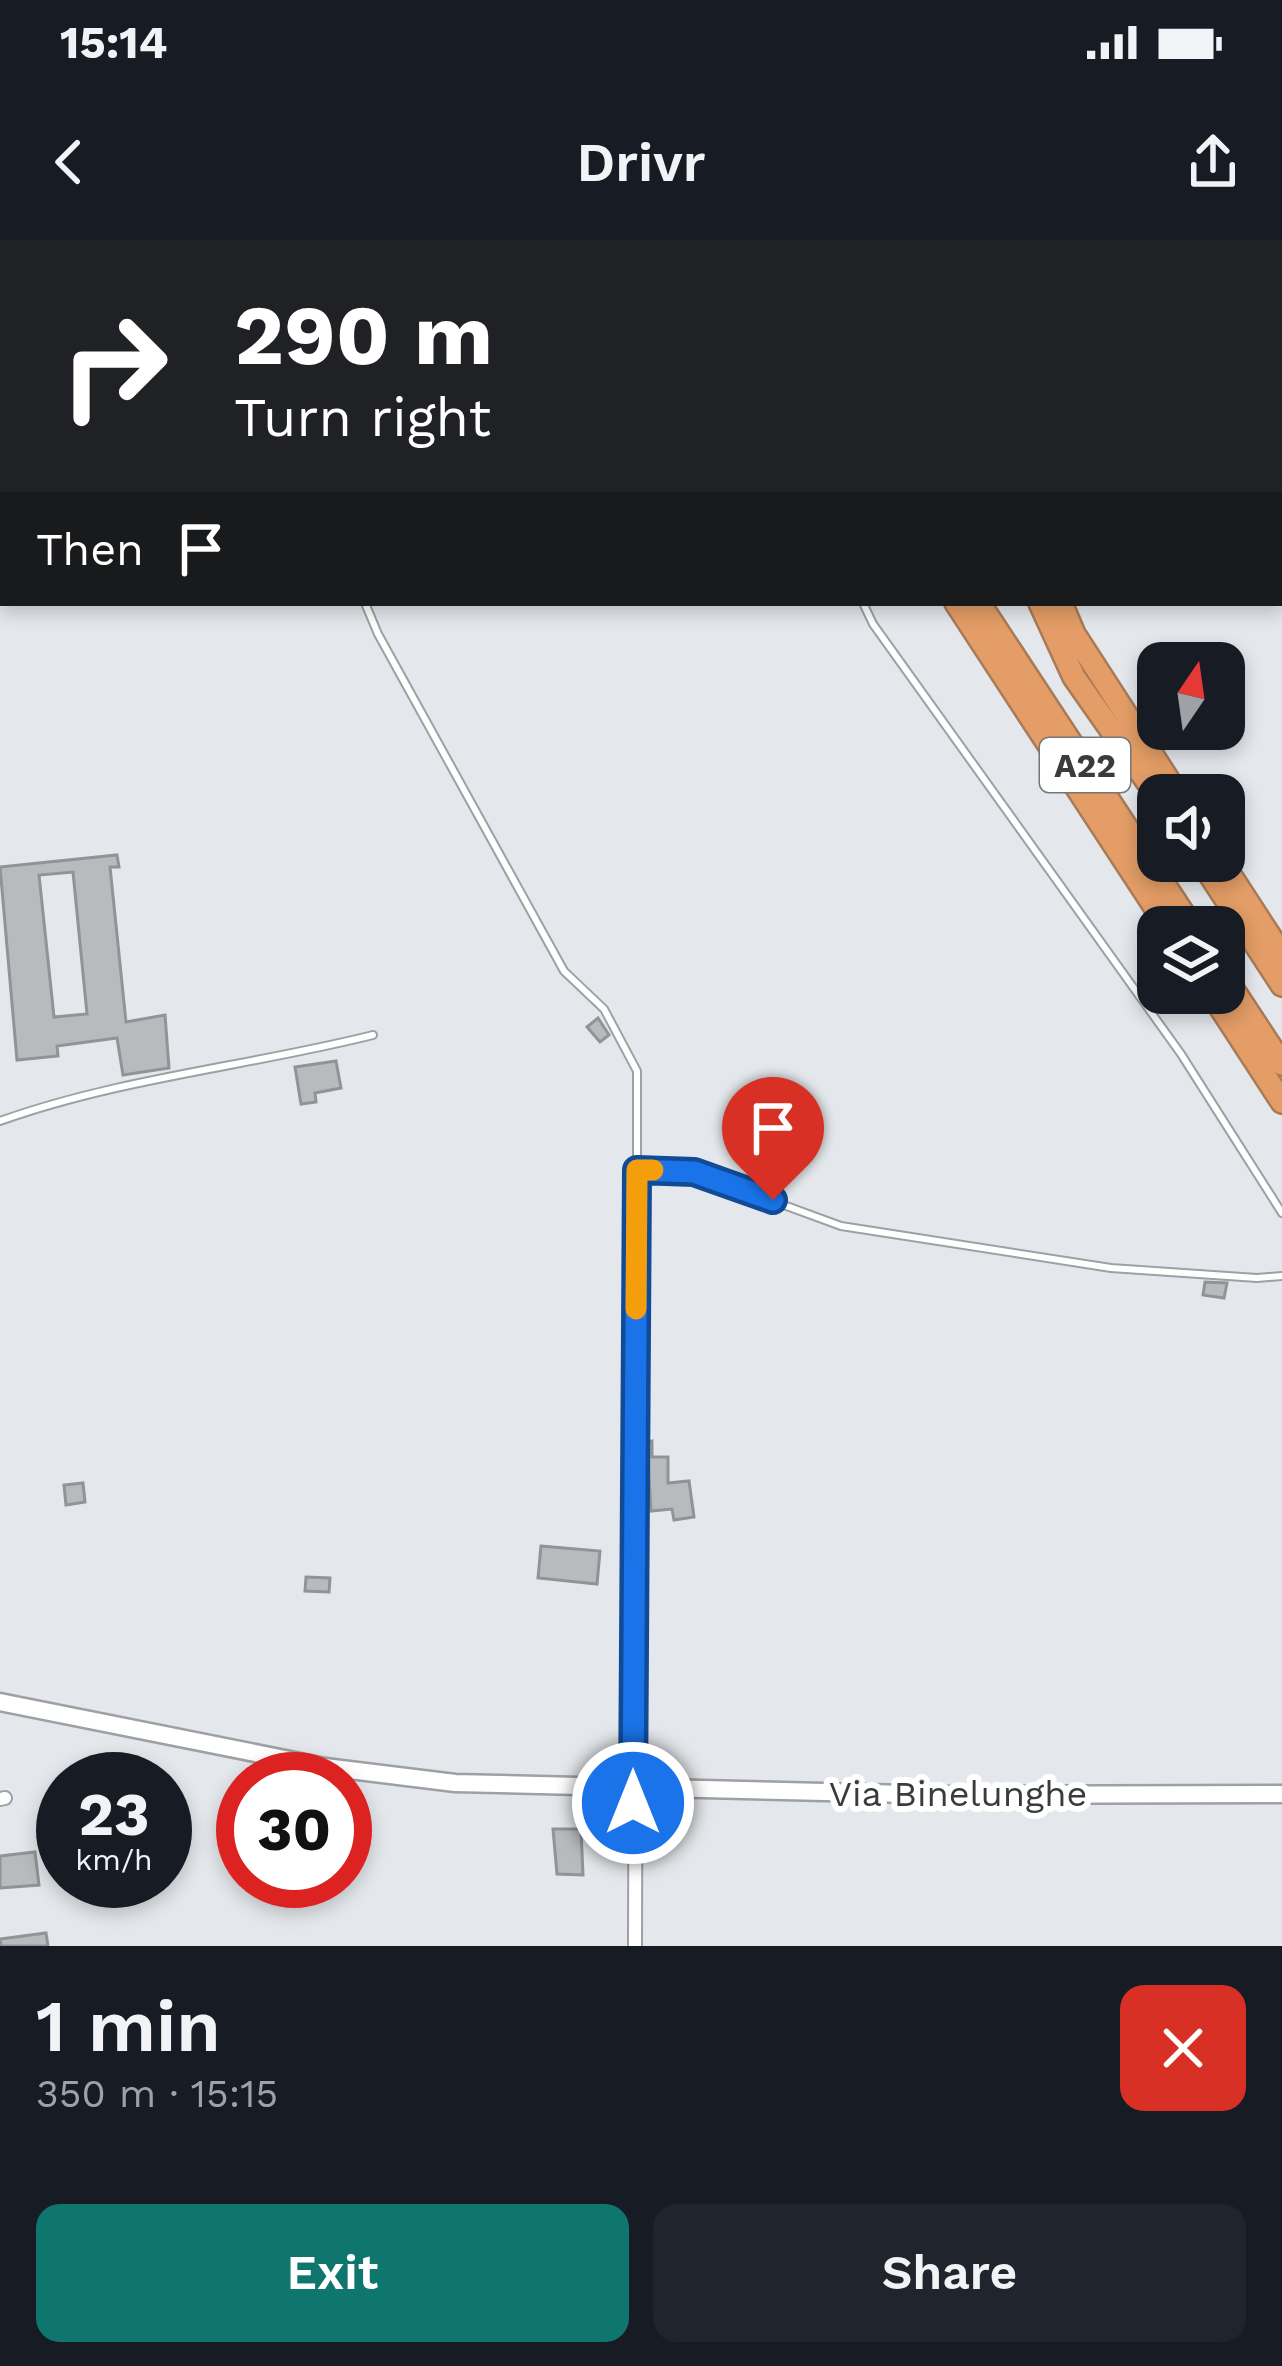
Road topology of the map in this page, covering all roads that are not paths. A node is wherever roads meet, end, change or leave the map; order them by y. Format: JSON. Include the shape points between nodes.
{"nodes":[{"id":1,"x":366,"y":606,"type":"edge"},
{"id":2,"x":864,"y":606,"type":"edge"},
{"id":3,"x":958,"y":606,"type":"edge"},
{"id":4,"x":981,"y":606,"type":"edge"},
{"id":5,"x":1030,"y":606,"type":"edge"},
{"id":6,"x":1041,"y":606,"type":"edge"},
{"id":7,"x":1062,"y":606,"type":"edge"},
{"id":8,"x":1074,"y":677,"type":"junction"},
{"id":9,"x":1142,"y":774,"type":"edge"},
{"id":10,"x":1165,"y":774,"type":"edge"},
{"id":11,"x":1215,"y":882,"type":"edge"},
{"id":12,"x":1235,"y":882,"type":"edge"},
{"id":13,"x":1154,"y":906,"type":"edge"},
{"id":14,"x":1178,"y":906,"type":"edge"},
{"id":15,"x":1282,"y":955,"type":"edge"},
{"id":16,"x":1282,"y":985,"type":"edge"},
{"id":17,"x":1245,"y":1008,"type":"edge"},
{"id":18,"x":1225,"y":1014,"type":"edge"},
{"id":19,"x":373,"y":1035,"type":"dead end"},
{"id":20,"x":1282,"y":1064,"type":"edge"},
{"id":21,"x":1282,"y":1102,"type":"edge"},
{"id":22,"x":0,"y":1121,"type":"edge"},
{"id":23,"x":637,"y":1170,"type":"junction"},
{"id":24,"x":1282,"y":1213,"type":"edge"},
{"id":25,"x":637,"y":1215,"type":"joint"},
{"id":26,"x":1282,"y":1276,"type":"edge"},
{"id":27,"x":0,"y":1702,"type":"edge"},
{"id":28,"x":633,"y":1788,"type":"junction"},
{"id":29,"x":1282,"y":1794,"type":"edge"},
{"id":30,"x":634,"y":1946,"type":"edge"}],
"edges":[{"from":1,"to":23,"type":"lane","via":[[564,971],[604,1009],[637,1071]]},
{"from":2,"to":24,"type":"lane","via":[[1180,1054]]},
{"from":3,"to":13,"type":"highway","number":"A22"},
{"from":4,"to":14,"type":"highway","number":"A22"},
{"from":5,"to":8,"type":"highway"},
{"from":6,"to":8,"type":"highway"},
{"from":7,"to":10,"type":"highway"},
{"from":8,"to":9,"type":"highway"},
{"from":11,"to":16,"type":"highway"},
{"from":12,"to":15,"type":"highway"},
{"from":17,"to":20,"type":"highway"},
{"from":18,"to":21,"type":"highway"},
{"from":19,"to":22,"type":"lane","via":[[58,1101]]},
{"from":23,"to":25,"type":"lane"},
{"from":23,"to":26,"type":"lane","via":[[694,1172],[841,1226],[1111,1268]]},
{"from":25,"to":28,"type":"street"},
{"from":27,"to":28,"type":"street","name":"Via Binelunghe","via":[[455,1784]]},
{"from":28,"to":29,"type":"street","name":"Via Binelunghe"},
{"from":28,"to":30,"type":"street"}]}
